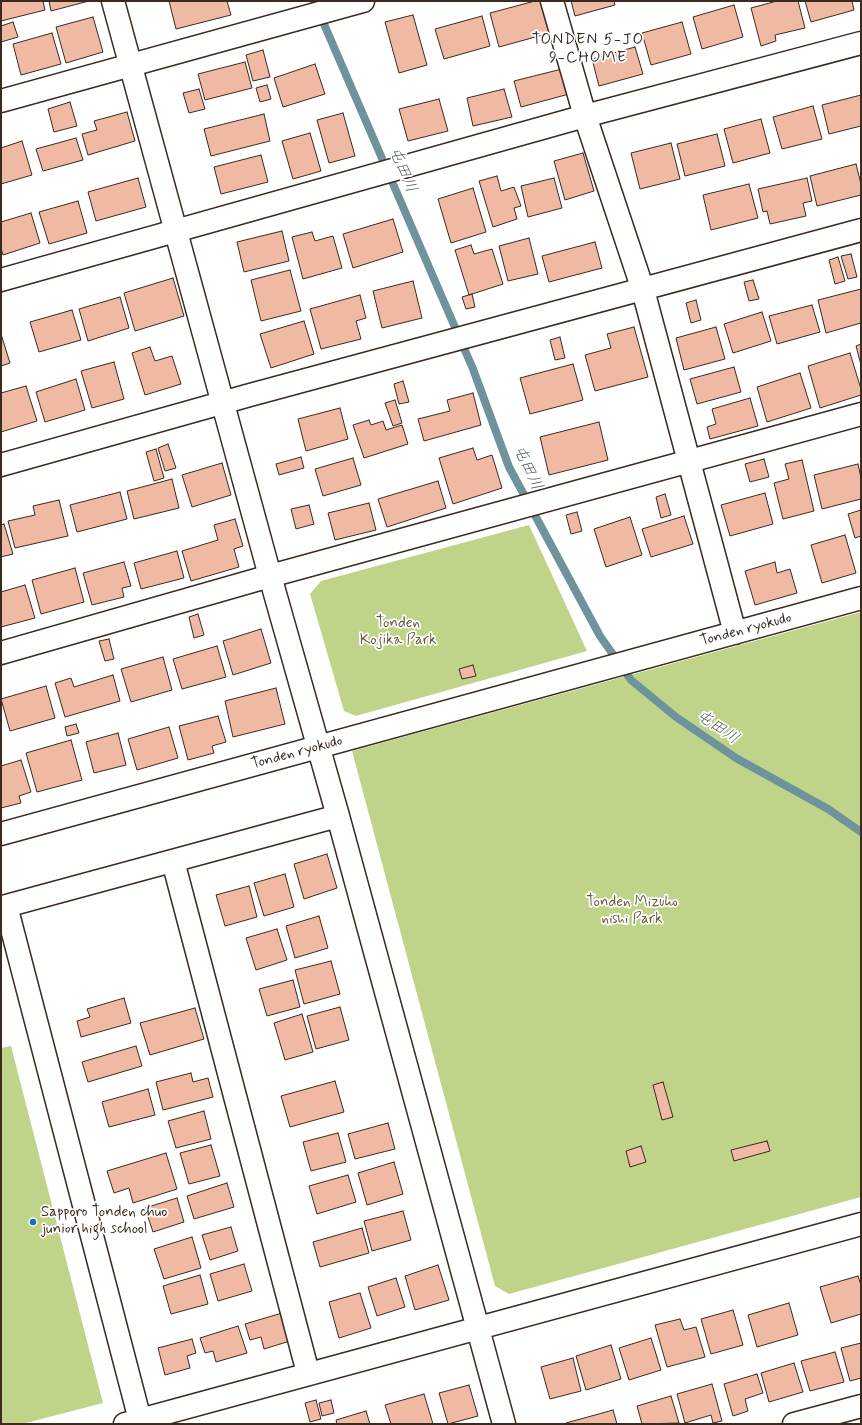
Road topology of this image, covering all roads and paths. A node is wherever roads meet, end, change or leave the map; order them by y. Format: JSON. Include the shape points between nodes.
{"nodes":[{"id":1,"x":113,"y":1,"type":"edge"},
{"id":2,"x":363,"y":1,"type":"edge"},
{"id":3,"x":552,"y":1,"type":"edge"},
{"id":4,"x":861,"y":43,"type":"edge"},
{"id":5,"x":130,"y":66,"type":"junction"},
{"id":6,"x":1,"y":101,"type":"edge"},
{"id":7,"x":585,"y":116,"type":"junction"},
{"id":8,"x":176,"y":230,"type":"junction"},
{"id":9,"x":861,"y":230,"type":"edge"},
{"id":10,"x":1,"y":280,"type":"edge"},
{"id":11,"x":644,"y":290,"type":"junction"},
{"id":12,"x":224,"y":403,"type":"junction"},
{"id":13,"x":861,"y":414,"type":"edge"},
{"id":14,"x":689,"y":462,"type":"junction"},
{"id":15,"x":1,"y":465,"type":"edge"},
{"id":16,"x":270,"y":576,"type":"junction"},
{"id":17,"x":861,"y":598,"type":"edge"},
{"id":18,"x":735,"y":633,"type":"junction"},
{"id":19,"x":1,"y":653,"type":"edge"},
{"id":20,"x":319,"y":747,"type":"junction"},
{"id":21,"x":338,"y":816,"type":"junction"},
{"id":22,"x":1,"y":834,"type":"edge"},
{"id":23,"x":174,"y":861,"type":"junction"},
{"id":24,"x":861,"y":1224,"type":"edge"},
{"id":25,"x":478,"y":1329,"type":"junction"},
{"id":26,"x":308,"y":1373,"type":"junction"},
{"id":27,"x":861,"y":1406,"type":"edge"},
{"id":28,"x":132,"y":1422,"type":"edge"},
{"id":29,"x":504,"y":1424,"type":"edge"},
{"id":30,"x":794,"y":1424,"type":"edge"}],
"edges":[{"from":1,"to":5,"type":"street"},
{"from":2,"to":5,"type":"street"},
{"from":3,"to":7,"type":"street"},
{"from":4,"to":7,"type":"street"},
{"from":5,"to":6,"type":"street"},
{"from":5,"to":8,"type":"street"},
{"from":7,"to":8,"type":"street"},
{"from":7,"to":11,"type":"street"},
{"from":8,"to":10,"type":"street"},
{"from":8,"to":12,"type":"street"},
{"from":9,"to":11,"type":"street"},
{"from":11,"to":12,"type":"street"},
{"from":11,"to":14,"type":"street"},
{"from":12,"to":15,"type":"street"},
{"from":12,"to":16,"type":"street"},
{"from":13,"to":14,"type":"street"},
{"from":14,"to":16,"type":"street"},
{"from":14,"to":18,"type":"street"},
{"from":16,"to":19,"type":"street"},
{"from":16,"to":20,"type":"street"},
{"from":17,"to":18,"type":"street","name":"Tonden ryokudo"},
{"from":18,"to":20,"type":"street","name":"Tonden ryokudo"},
{"from":20,"to":21,"type":"street"},
{"from":20,"to":22,"type":"street","name":"Tonden ryokudo"},
{"from":21,"to":23,"type":"street"},
{"from":21,"to":25,"type":"street"},
{"from":23,"to":26,"type":"street"},
{"from":23,"to":28,"type":"street","via":[[6,906]]},
{"from":24,"to":25,"type":"street"},
{"from":25,"to":26,"type":"street"},
{"from":25,"to":29,"type":"street"},
{"from":26,"to":28,"type":"street"},
{"from":27,"to":30,"type":"street"}]}
